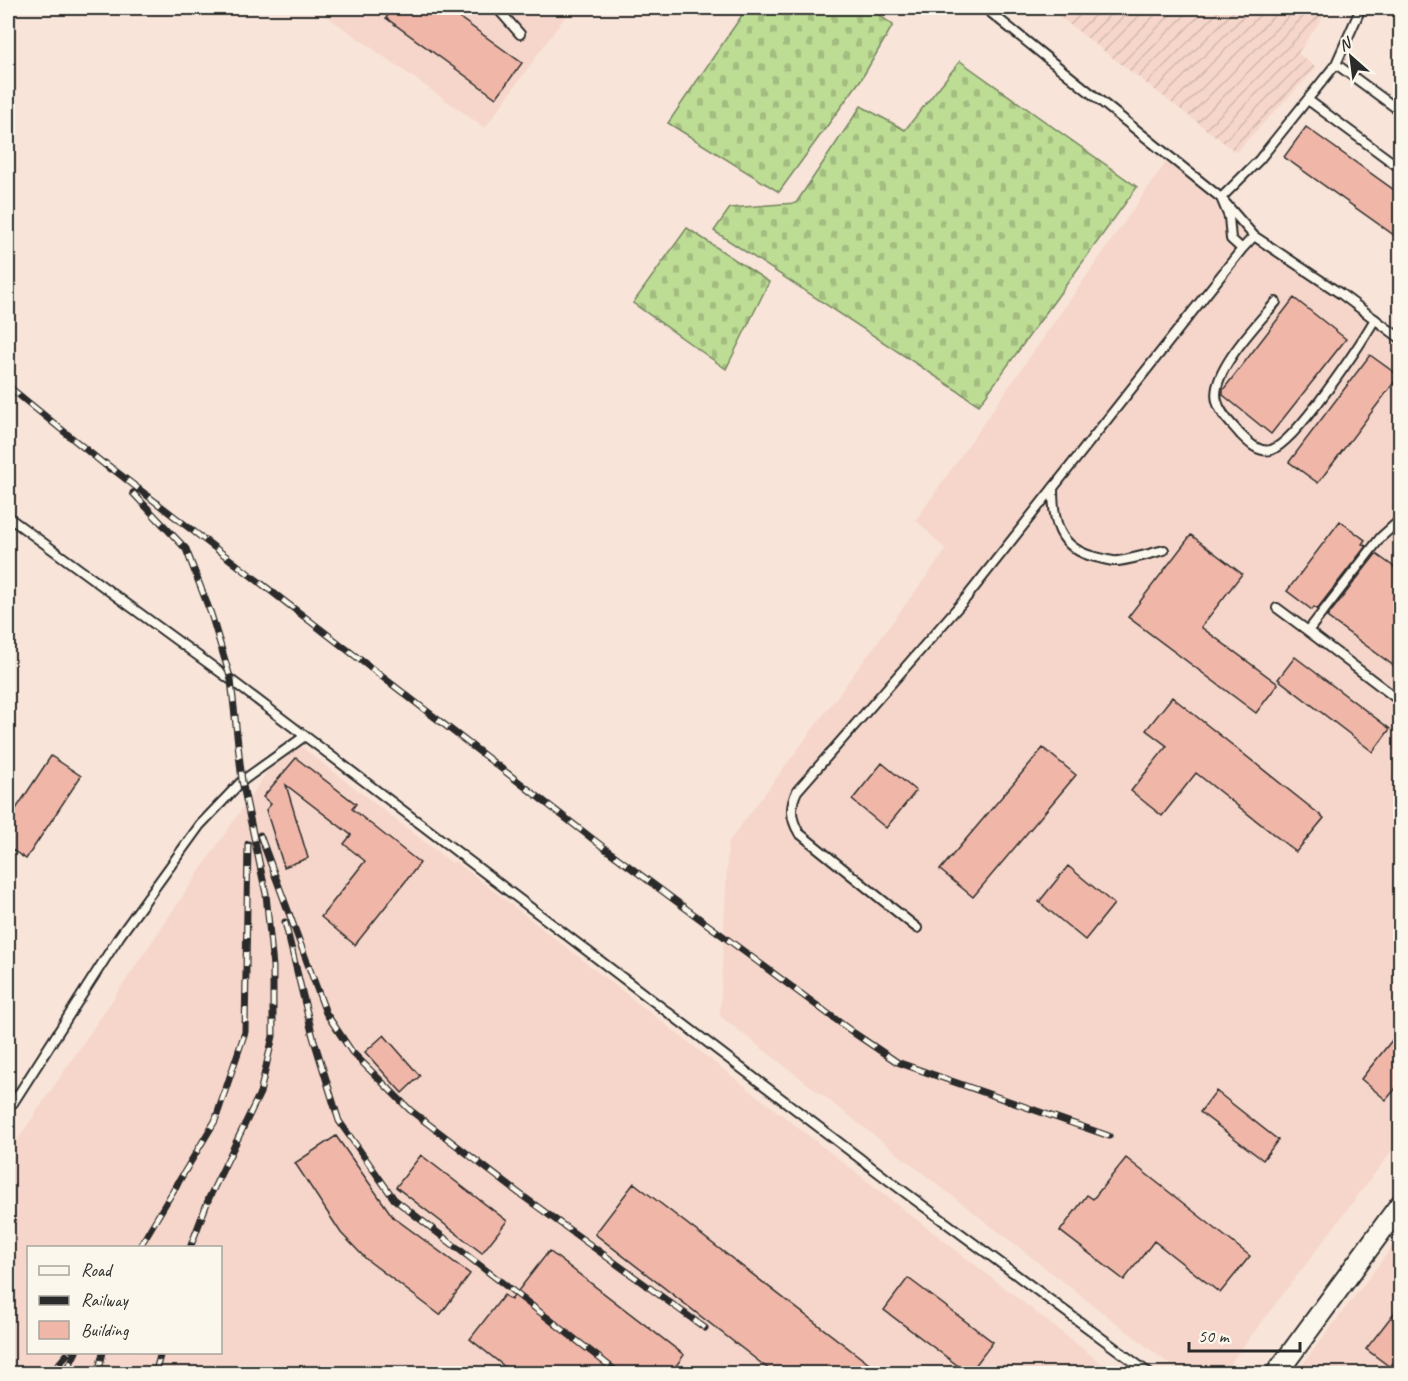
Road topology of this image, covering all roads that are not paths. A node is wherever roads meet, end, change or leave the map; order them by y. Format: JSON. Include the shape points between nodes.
{"nodes":[{"id":1,"x":496,"y":8,"type":"edge"},
{"id":2,"x":985,"y":8,"type":"edge"},
{"id":3,"x":1361,"y":8,"type":"edge"},
{"id":4,"x":520,"y":34,"type":"dead end"},
{"id":5,"x":1336,"y":64,"type":"junction"},
{"id":6,"x":1308,"y":100,"type":"junction"},
{"id":7,"x":1401,"y":111,"type":"edge"},
{"id":8,"x":1401,"y":168,"type":"edge"},
{"id":9,"x":1221,"y":198,"type":"junction"},
{"id":10,"x":1254,"y":236,"type":"junction"},
{"id":11,"x":1242,"y":249,"type":"junction"},
{"id":12,"x":1276,"y":302,"type":"dead end"},
{"id":13,"x":1376,"y":319,"type":"junction"},
{"id":14,"x":1401,"y":338,"type":"edge"},
{"id":15,"x":1053,"y":488,"type":"junction"},
{"id":16,"x":8,"y":517,"type":"edge"},
{"id":17,"x":1401,"y":520,"type":"edge"},
{"id":18,"x":1164,"y":550,"type":"dead end"},
{"id":19,"x":1277,"y":608,"type":"dead end"},
{"id":20,"x":1308,"y":631,"type":"junction"},
{"id":21,"x":1401,"y":701,"type":"edge"},
{"id":22,"x":305,"y":736,"type":"junction"},
{"id":23,"x":917,"y":928,"type":"dead end"},
{"id":24,"x":14,"y":1103,"type":"dead end"},
{"id":25,"x":1401,"y":1205,"type":"edge"},
{"id":26,"x":1150,"y":1374,"type":"edge"},
{"id":27,"x":1276,"y":1374,"type":"edge"}],
"edges":[{"from":1,"to":4,"type":"lane"},
{"from":2,"to":9,"type":"lane"},
{"from":3,"to":5,"type":"lane"},
{"from":5,"to":6,"type":"lane"},
{"from":5,"to":7,"type":"lane"},
{"from":6,"to":8,"type":"lane"},
{"from":6,"to":9,"type":"lane","via":[[1259,160]]},
{"from":9,"to":10,"type":"lane"},
{"from":9,"to":11,"type":"lane","via":[[1229,217],[1231,239]]},
{"from":10,"to":11,"type":"lane"},
{"from":10,"to":13,"type":"lane"},
{"from":11,"to":15,"type":"lane"},
{"from":12,"to":13,"type":"lane","via":[[1240,343],[1219,380],[1216,399],[1222,413],[1258,449],[1281,445],[1306,418]]},
{"from":13,"to":14,"type":"lane"},
{"from":15,"to":18,"type":"lane","via":[[1057,528],[1068,542],[1087,555],[1116,561]]},
{"from":15,"to":23,"type":"lane","via":[[966,598],[793,799],[791,812],[799,833]]},
{"from":16,"to":22,"type":"lane"},
{"from":17,"to":20,"type":"lane","via":[[1381,537]]},
{"from":19,"to":20,"type":"lane"},
{"from":20,"to":21,"type":"lane"},
{"from":22,"to":24,"type":"lane","via":[[242,781],[200,825],[119,937]]},
{"from":22,"to":26,"type":"lane","via":[[877,1172]]},
{"from":25,"to":27,"type":"street"}]}
